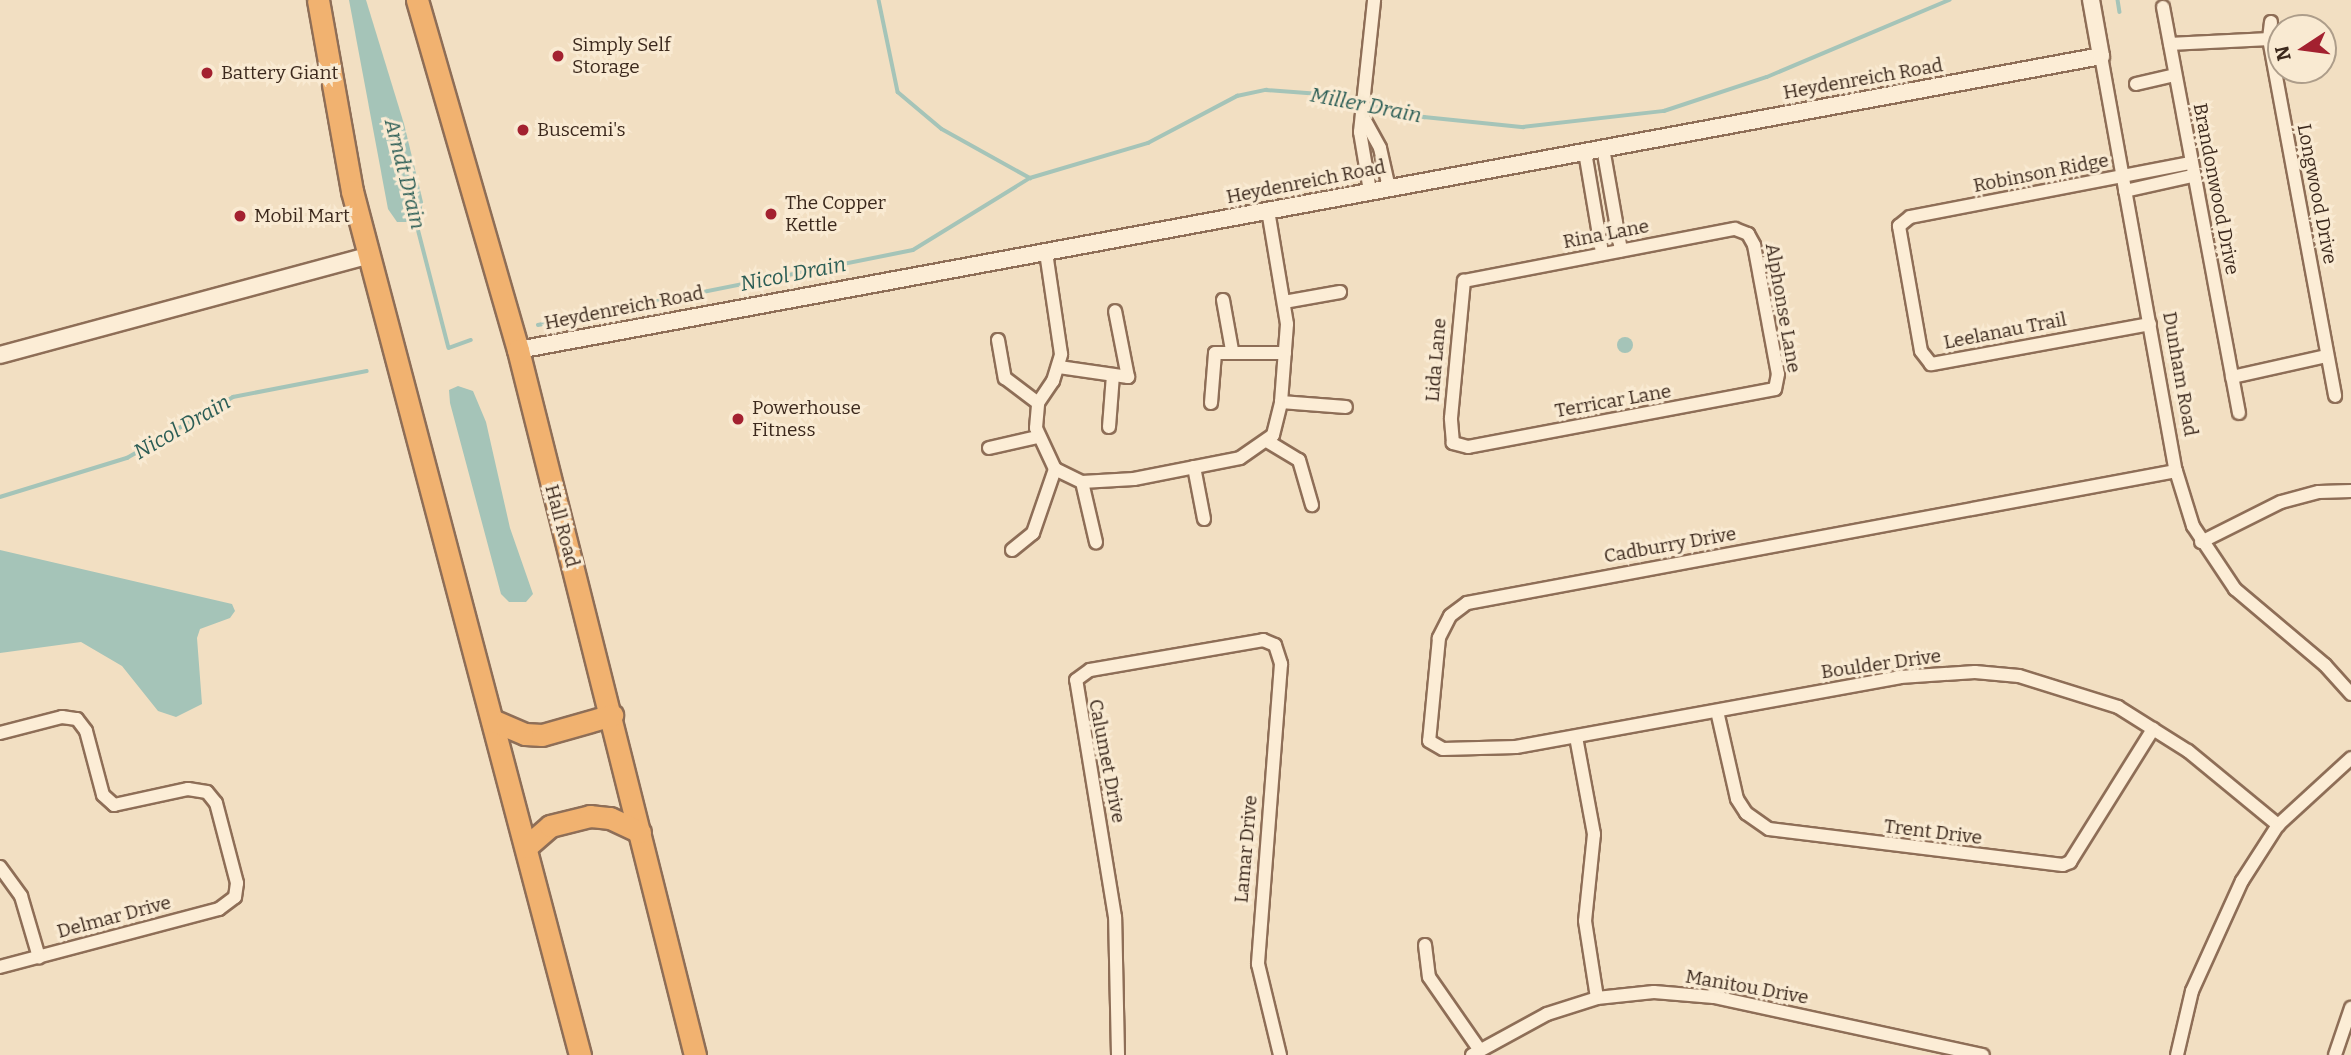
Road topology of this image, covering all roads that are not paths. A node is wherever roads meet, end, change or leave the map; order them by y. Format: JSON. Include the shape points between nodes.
{"nodes":[{"id":1,"x":318,"y":0,"type":"edge"},
{"id":2,"x":417,"y":0,"type":"edge"},
{"id":3,"x":1374,"y":0,"type":"edge"},
{"id":4,"x":2091,"y":0,"type":"edge"},
{"id":5,"x":2163,"y":7,"type":"dead end"},
{"id":6,"x":2267,"y":39,"type":"edge"},
{"id":7,"x":2170,"y":44,"type":"junction"},
{"id":8,"x":2101,"y":56,"type":"junction"},
{"id":9,"x":2175,"y":75,"type":"junction"},
{"id":10,"x":2136,"y":84,"type":"dead end"},
{"id":11,"x":2277,"y":84,"type":"edge"},
{"id":12,"x":1363,"y":117,"type":"junction"},
{"id":13,"x":1603,"y":148,"type":"junction"},
{"id":14,"x":1585,"y":152,"type":"junction"},
{"id":15,"x":2191,"y":170,"type":"junction"},
{"id":16,"x":2122,"y":177,"type":"junction"},
{"id":17,"x":1389,"y":188,"type":"junction"},
{"id":18,"x":1370,"y":191,"type":"junction"},
{"id":19,"x":2125,"y":191,"type":"junction"},
{"id":20,"x":1268,"y":211,"type":"junction"},
{"id":21,"x":1900,"y":221,"type":"joint"},
{"id":22,"x":1748,"y":234,"type":"joint"},
{"id":23,"x":1620,"y":250,"type":"junction"},
{"id":24,"x":1046,"y":252,"type":"junction"},
{"id":25,"x":1602,"y":253,"type":"junction"},
{"id":26,"x":370,"y":255,"type":"junction"},
{"id":27,"x":1469,"y":278,"type":"joint"},
{"id":28,"x":1340,"y":292,"type":"dead end"},
{"id":29,"x":1223,"y":300,"type":"dead end"},
{"id":30,"x":1284,"y":302,"type":"junction"},
{"id":31,"x":1115,"y":311,"type":"dead end"},
{"id":32,"x":2150,"y":324,"type":"junction"},
{"id":33,"x":998,"y":340,"type":"dead end"},
{"id":34,"x":518,"y":350,"type":"junction"},
{"id":35,"x":1232,"y":350,"type":"junction"},
{"id":36,"x":1285,"y":353,"type":"junction"},
{"id":37,"x":0,"y":355,"type":"edge"},
{"id":38,"x":2327,"y":356,"type":"junction"},
{"id":39,"x":1059,"y":367,"type":"junction"},
{"id":40,"x":1113,"y":375,"type":"junction"},
{"id":41,"x":2232,"y":377,"type":"junction"},
{"id":42,"x":1775,"y":389,"type":"joint"},
{"id":43,"x":2335,"y":396,"type":"dead end"},
{"id":44,"x":1281,"y":402,"type":"junction"},
{"id":45,"x":1038,"y":403,"type":"junction"},
{"id":46,"x":1211,"y":403,"type":"dead end"},
{"id":47,"x":1346,"y":407,"type":"dead end"},
{"id":48,"x":2239,"y":413,"type":"dead end"},
{"id":49,"x":1109,"y":426,"type":"dead end"},
{"id":50,"x":1037,"y":437,"type":"junction"},
{"id":51,"x":1267,"y":442,"type":"junction"},
{"id":52,"x":1456,"y":446,"type":"joint"},
{"id":53,"x":989,"y":448,"type":"dead end"},
{"id":54,"x":1194,"y":467,"type":"junction"},
{"id":55,"x":1055,"y":469,"type":"junction"},
{"id":56,"x":2176,"y":471,"type":"junction"},
{"id":57,"x":1082,"y":482,"type":"junction"},
{"id":58,"x":2351,"y":491,"type":"edge"},
{"id":59,"x":1312,"y":505,"type":"dead end"},
{"id":60,"x":1204,"y":519,"type":"dead end"},
{"id":61,"x":1096,"y":542,"type":"dead end"},
{"id":62,"x":2202,"y":542,"type":"junction"},
{"id":63,"x":1012,"y":550,"type":"dead end"},
{"id":64,"x":1275,"y":645,"type":"joint"},
{"id":65,"x":2351,"y":694,"type":"edge"},
{"id":66,"x":1717,"y":711,"type":"junction"},
{"id":67,"x":612,"y":715,"type":"junction"},
{"id":68,"x":492,"y":720,"type":"junction"},
{"id":69,"x":2154,"y":729,"type":"junction"},
{"id":70,"x":0,"y":733,"type":"edge"},
{"id":71,"x":1576,"y":737,"type":"junction"},
{"id":72,"x":2351,"y":758,"type":"edge"},
{"id":73,"x":2278,"y":825,"type":"junction"},
{"id":74,"x":640,"y":832,"type":"junction"},
{"id":75,"x":526,"y":847,"type":"junction"},
{"id":76,"x":0,"y":867,"type":"edge"},
{"id":77,"x":1425,"y":944,"type":"dead end"},
{"id":78,"x":39,"y":957,"type":"junction"},
{"id":79,"x":0,"y":967,"type":"edge"},
{"id":80,"x":1597,"y":998,"type":"junction"},
{"id":81,"x":2351,"y":1007,"type":"edge"},
{"id":82,"x":1475,"y":1052,"type":"edge"},
{"id":83,"x":580,"y":1055,"type":"edge"},
{"id":84,"x":695,"y":1055,"type":"edge"},
{"id":85,"x":1118,"y":1055,"type":"edge"},
{"id":86,"x":1280,"y":1055,"type":"edge"},
{"id":87,"x":1983,"y":1055,"type":"edge"},
{"id":88,"x":2177,"y":1055,"type":"edge"},
{"id":89,"x":2335,"y":1055,"type":"edge"}],
"edges":[{"from":1,"to":26,"type":"highway","via":[[338,127]]},
{"from":2,"to":34,"type":"highway","name":"Hall Road"},
{"from":3,"to":12,"type":"street"},
{"from":4,"to":8,"type":"street","name":"Dunham Road"},
{"from":5,"to":7,"type":"street","name":"Brandonwood Drive"},
{"from":6,"to":7,"type":"street"},
{"from":7,"to":9,"type":"street","name":"Brandonwood Drive"},
{"from":8,"to":13,"type":"street","name":"Heydenreich Road"},
{"from":8,"to":16,"type":"street","name":"Dunham Road"},
{"from":9,"to":10,"type":"street"},
{"from":9,"to":15,"type":"street","name":"Brandonwood Drive"},
{"from":11,"to":38,"type":"street","name":"Longwood Drive"},
{"from":12,"to":17,"type":"street","via":[[1380,148]]},
{"from":12,"to":18,"type":"street","via":[[1360,139]]},
{"from":13,"to":14,"type":"street","name":"Heydenreich Road"},
{"from":13,"to":23,"type":"street"},
{"from":14,"to":17,"type":"street","name":"Heydenreich Road"},
{"from":14,"to":25,"type":"street"},
{"from":15,"to":16,"type":"street","name":"Robinson Ridge"},
{"from":15,"to":19,"type":"street","name":"Robinson Ridge"},
{"from":15,"to":41,"type":"street","name":"Brandonwood Drive"},
{"from":16,"to":19,"type":"street","name":"Dunham Road"},
{"from":16,"to":21,"type":"street","name":"Robinson Ridge"},
{"from":17,"to":18,"type":"street","name":"Heydenreich Road"},
{"from":18,"to":20,"type":"street","name":"Heydenreich Road"},
{"from":19,"to":32,"type":"street","name":"Dunham Road"},
{"from":20,"to":24,"type":"street","name":"Heydenreich Road"},
{"from":20,"to":30,"type":"street"},
{"from":21,"to":32,"type":"street","name":"Leelanau Trail","via":[[1921,351],[1931,364]]},
{"from":22,"to":23,"type":"street","name":"Rina Lane","via":[[1735,229]]},
{"from":22,"to":42,"type":"street","name":"Alphonse Lane","via":[[1778,374]]},
{"from":23,"to":25,"type":"street","name":"Rina Lane"},
{"from":24,"to":34,"type":"street","name":"Heydenreich Road"},
{"from":24,"to":39,"type":"street","via":[[1060,341]]},
{"from":25,"to":27,"type":"street","name":"Rina Lane"},
{"from":26,"to":37,"type":"street"},
{"from":26,"to":68,"type":"highway"},
{"from":27,"to":52,"type":"street","name":"Lida Lane","via":[[1460,291],[1450,432]]},
{"from":28,"to":30,"type":"street"},
{"from":29,"to":35,"type":"street"},
{"from":30,"to":36,"type":"street"},
{"from":31,"to":40,"type":"street","via":[[1128,377]]},
{"from":32,"to":56,"type":"street","name":"Dunham Road"},
{"from":33,"to":45,"type":"street","via":[[1005,378]]},
{"from":34,"to":67,"type":"highway","name":"Hall Road"},
{"from":35,"to":36,"type":"street"},
{"from":35,"to":46,"type":"street","via":[[1215,354]]},
{"from":36,"to":44,"type":"street"},
{"from":38,"to":41,"type":"street"},
{"from":38,"to":43,"type":"street","name":"Longwood Drive"},
{"from":39,"to":40,"type":"street"},
{"from":39,"to":45,"type":"street"},
{"from":40,"to":49,"type":"street"},
{"from":41,"to":48,"type":"street","name":"Brandonwood Drive"},
{"from":42,"to":52,"type":"street","name":"Terricar Lane"},
{"from":44,"to":47,"type":"street"},
{"from":44,"to":51,"type":"street","via":[[1277,427]]},
{"from":45,"to":50,"type":"street"},
{"from":50,"to":53,"type":"street"},
{"from":50,"to":55,"type":"street"},
{"from":51,"to":54,"type":"street","via":[[1240,458]]},
{"from":51,"to":59,"type":"street","via":[[1299,460]]},
{"from":54,"to":57,"type":"street","via":[[1125,480]]},
{"from":54,"to":60,"type":"street"},
{"from":55,"to":57,"type":"street"},
{"from":55,"to":63,"type":"street","via":[[1036,526]]},
{"from":56,"to":62,"type":"street","name":"Dunham Road"},
{"from":56,"to":71,"type":"street","name":"Cadburry Drive","via":[[1494,597],[1467,603],[1450,616],[1437,653],[1427,733],[1433,746],[1516,747]]},
{"from":57,"to":61,"type":"street"},
{"from":58,"to":62,"type":"street","via":[[2281,502]]},
{"from":62,"to":65,"type":"street","name":"Dunham Road","via":[[2235,589],[2325,665]]},
{"from":64,"to":85,"type":"street","name":"Calumet Drive","via":[[1256,641],[1090,670],[1076,680],[1115,917]]},
{"from":64,"to":86,"type":"street","name":"Lamar Drive","via":[[1281,664],[1258,955]]},
{"from":66,"to":69,"type":"street","name":"Boulder Drive","via":[[1900,677],[1975,673],[2051,684],[2118,707]]},
{"from":66,"to":69,"type":"street","name":"Trent Drive","via":[[1737,799],[1745,813],[1769,829],[2063,865],[2070,862]]},
{"from":66,"to":71,"type":"street","name":"Boulder Drive"},
{"from":67,"to":68,"type":"highway","via":[[542,735],[525,734]]},
{"from":67,"to":74,"type":"highway","name":"Hall Road"},
{"from":68,"to":75,"type":"highway"},
{"from":69,"to":73,"type":"street","name":"Boulder Drive"},
{"from":70,"to":78,"type":"street","name":"Delmar Drive","via":[[62,717],[77,719],[86,730],[103,795],[114,805],[188,789],[208,792],[237,883],[235,897],[219,909]]},
{"from":71,"to":80,"type":"street","via":[[1594,834],[1586,920]]},
{"from":72,"to":73,"type":"street"},
{"from":73,"to":88,"type":"street","via":[[2242,881],[2211,943],[2192,991]]},
{"from":74,"to":75,"type":"highway","via":[[610,818],[590,816],[550,827]]},
{"from":74,"to":84,"type":"highway","name":"Hall Road"},
{"from":75,"to":83,"type":"highway"},
{"from":76,"to":78,"type":"street","via":[[21,896]]},
{"from":77,"to":82,"type":"street","via":[[1430,977]]},
{"from":78,"to":79,"type":"street","name":"Delmar Drive"},
{"from":80,"to":82,"type":"street","name":"Manitou Drive","via":[[1528,1022]]},
{"from":80,"to":87,"type":"street","name":"Manitou Drive","via":[[1654,992],[1714,997]]},
{"from":81,"to":89,"type":"street"}]}
